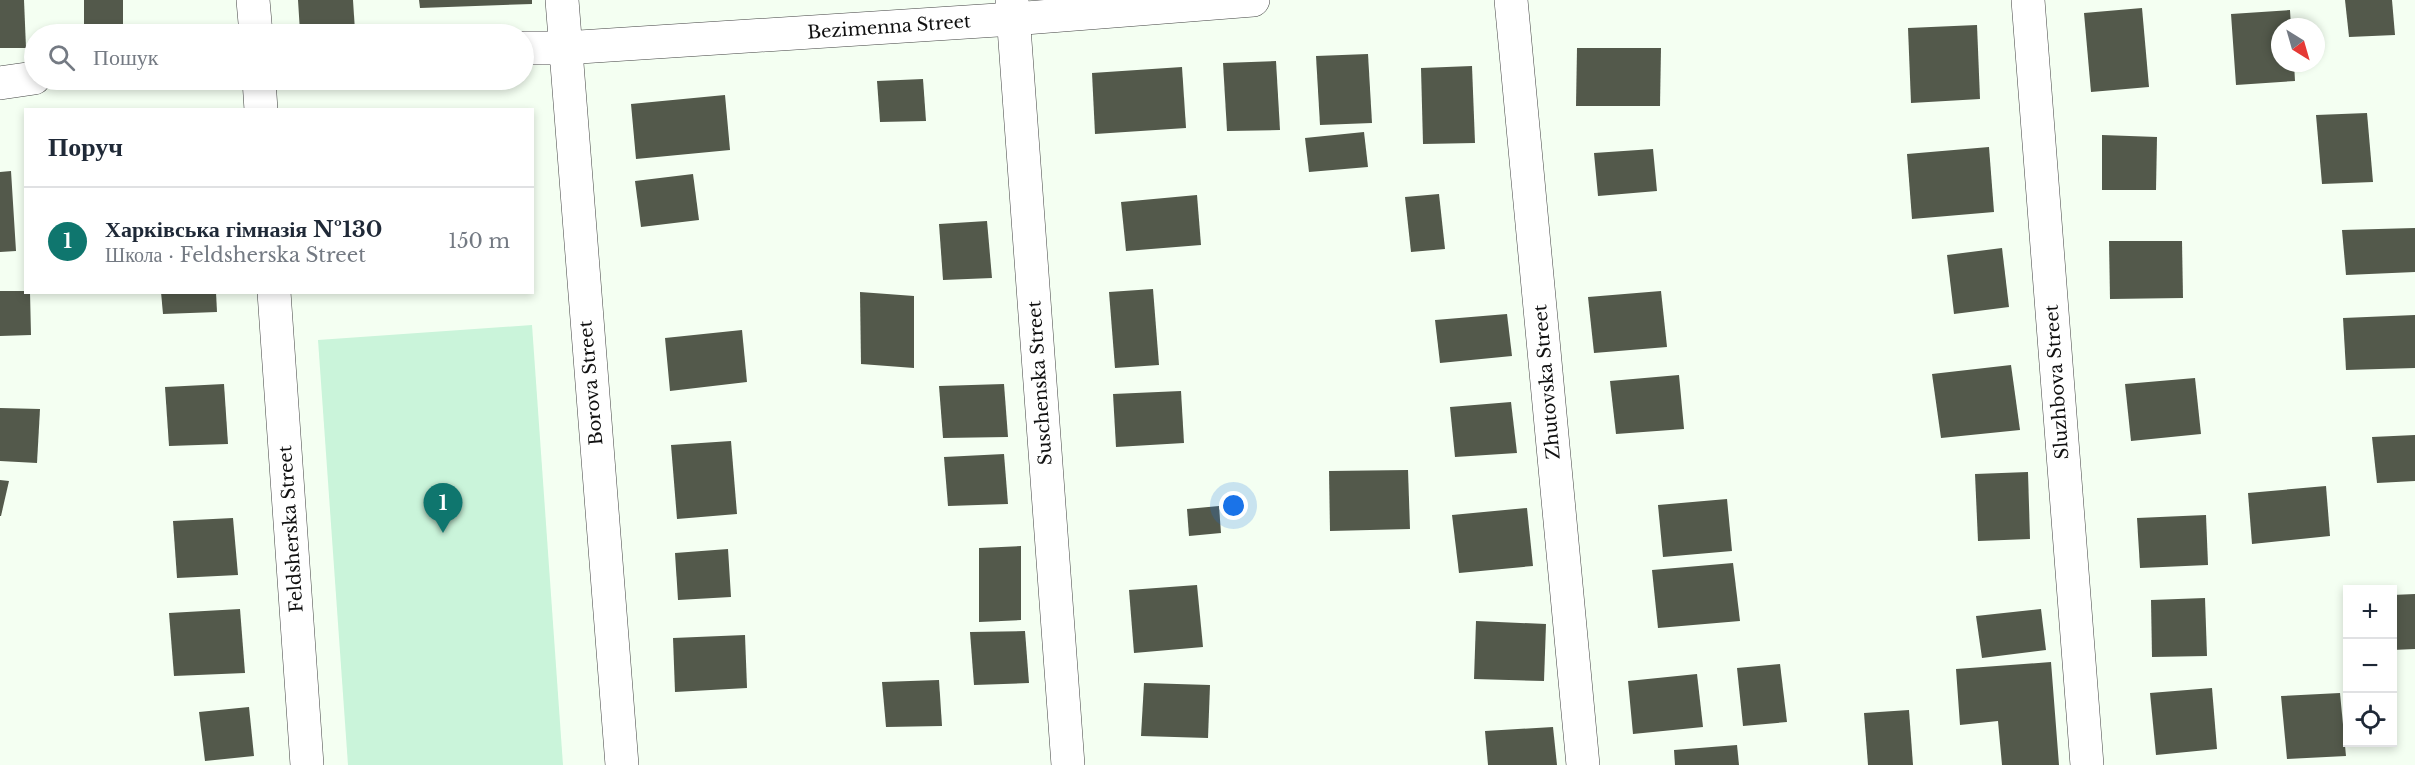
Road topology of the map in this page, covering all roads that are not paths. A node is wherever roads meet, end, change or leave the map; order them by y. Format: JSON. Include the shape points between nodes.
{"nodes":[{"id":1,"x":253,"y":0,"type":"edge"},
{"id":2,"x":561,"y":0,"type":"edge"},
{"id":3,"x":1253,"y":0,"type":"edge"},
{"id":4,"x":1510,"y":0,"type":"edge"},
{"id":5,"x":2028,"y":0,"type":"edge"},
{"id":6,"x":1012,"y":9,"type":"edge"},
{"id":7,"x":255,"y":24,"type":"edge"},
{"id":8,"x":534,"y":48,"type":"edge"},
{"id":9,"x":564,"y":48,"type":"junction"},
{"id":10,"x":24,"y":79,"type":"edge"},
{"id":11,"x":0,"y":83,"type":"edge"},
{"id":12,"x":260,"y":90,"type":"edge"},
{"id":13,"x":261,"y":108,"type":"edge"},
{"id":14,"x":274,"y":294,"type":"edge"},
{"id":15,"x":307,"y":765,"type":"edge"},
{"id":16,"x":622,"y":765,"type":"edge"},
{"id":17,"x":1068,"y":765,"type":"edge"},
{"id":18,"x":1583,"y":765,"type":"edge"},
{"id":19,"x":2087,"y":765,"type":"edge"}],
"edges":[{"from":1,"to":7,"type":"street"},
{"from":2,"to":9,"type":"street","name":"Borova Street"},
{"from":3,"to":6,"type":"street","name":"Bezimenna Street"},
{"from":4,"to":18,"type":"street","name":"Zhutovska Street"},
{"from":5,"to":19,"type":"street","name":"Sluzhbova Street"},
{"from":6,"to":9,"type":"street","name":"Bezimenna Street"},
{"from":6,"to":17,"type":"street","name":"Suschenska Street"},
{"from":8,"to":9,"type":"street","name":"Bezimenna Street"},
{"from":9,"to":16,"type":"street","name":"Borova Street"},
{"from":10,"to":11,"type":"street"},
{"from":12,"to":13,"type":"street"},
{"from":14,"to":15,"type":"street","name":"Feldsherska Street"}]}
